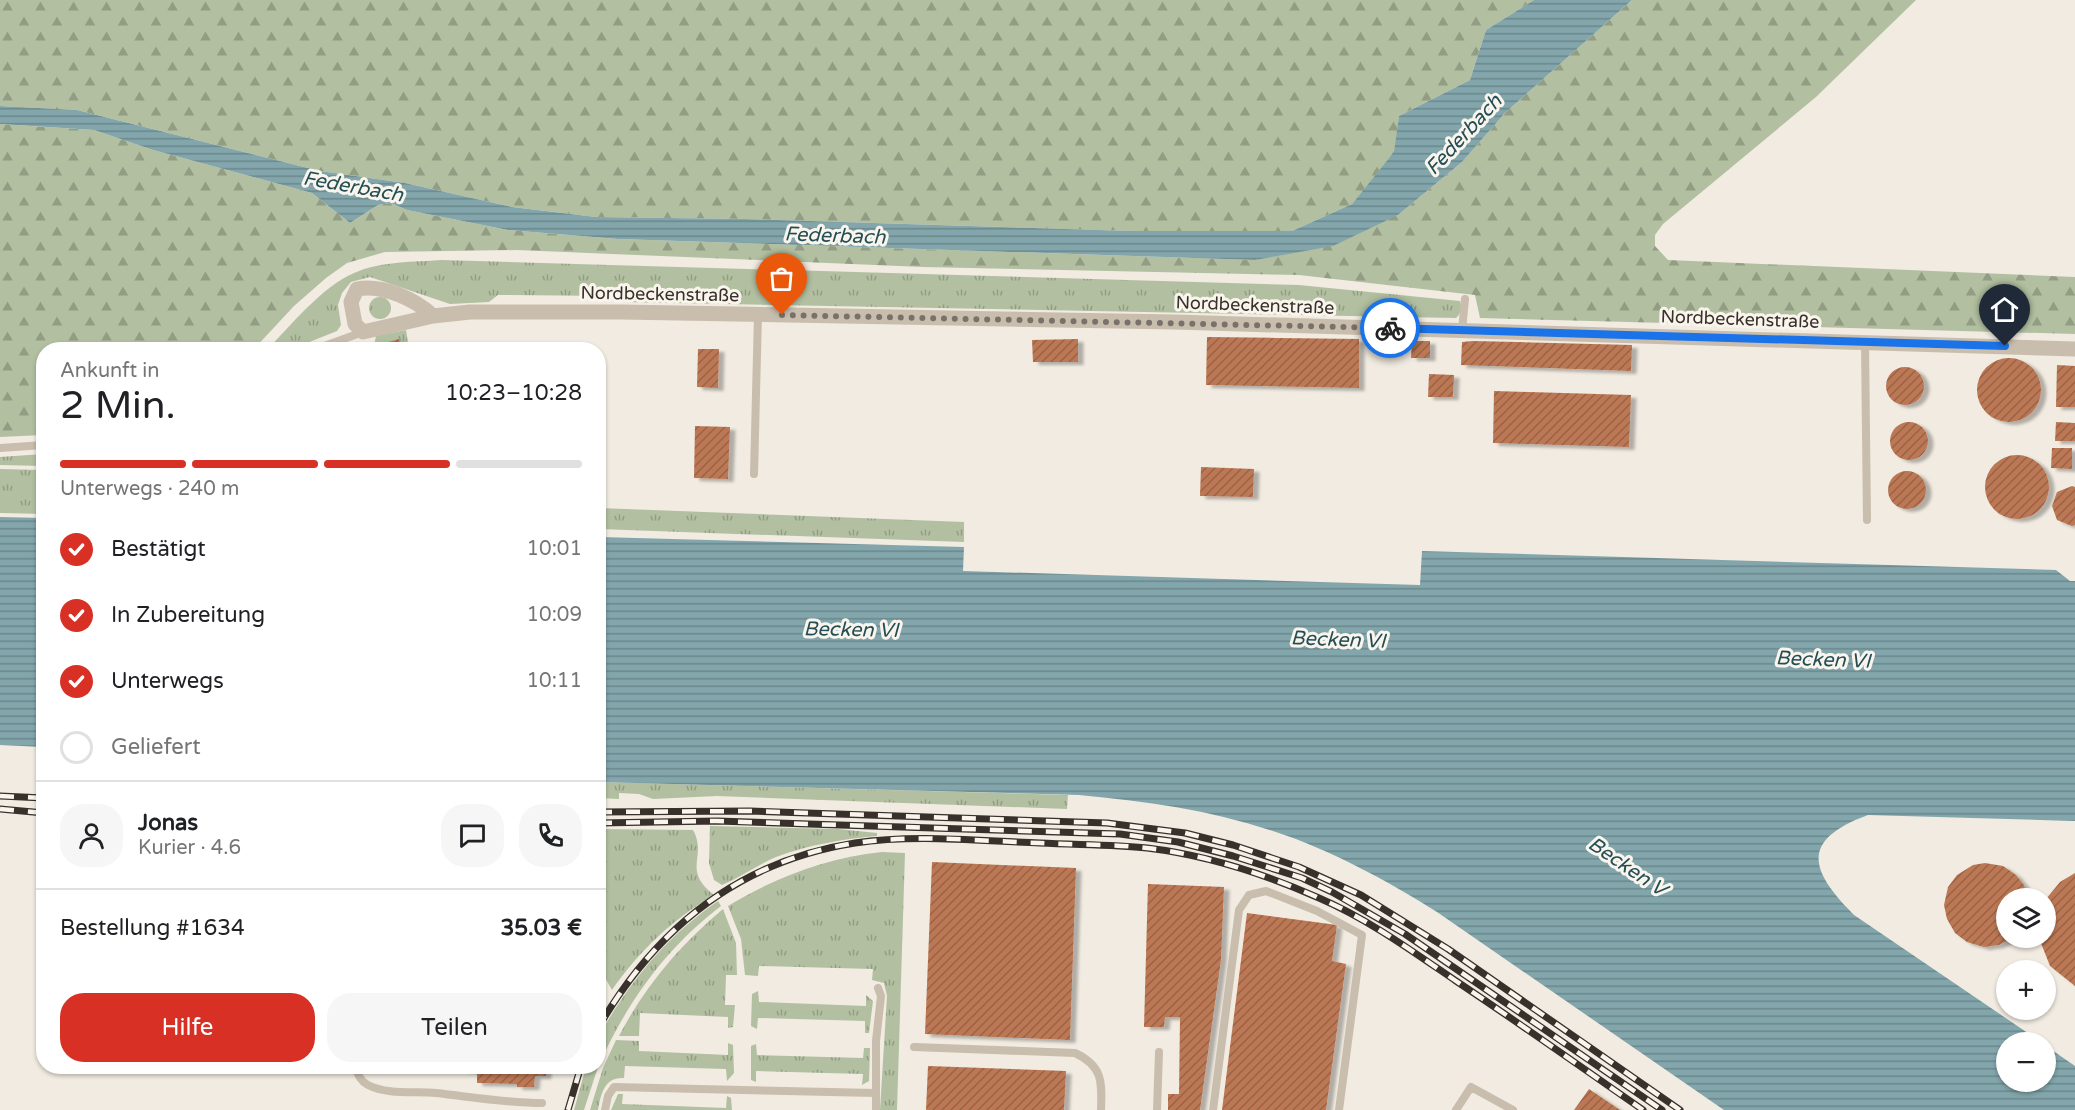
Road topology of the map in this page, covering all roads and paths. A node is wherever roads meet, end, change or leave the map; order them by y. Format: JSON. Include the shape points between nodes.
{"nodes":[{"id":1,"x":1465,"y":298,"type":"dead end"},
{"id":2,"x":758,"y":315,"type":"junction"},
{"id":3,"x":433,"y":316,"type":"junction"},
{"id":4,"x":1462,"y":330,"type":"junction"},
{"id":5,"x":363,"y":332,"type":"junction"},
{"id":6,"x":335,"y":342,"type":"edge"},
{"id":7,"x":1865,"y":342,"type":"junction"},
{"id":8,"x":2075,"y":349,"type":"edge"},
{"id":9,"x":36,"y":446,"type":"edge"},
{"id":10,"x":0,"y":448,"type":"edge"},
{"id":11,"x":754,"y":474,"type":"dead end"},
{"id":12,"x":1867,"y":520,"type":"dead end"},
{"id":13,"x":878,"y":988,"type":"dead end"},
{"id":14,"x":914,"y":1047,"type":"dead end"},
{"id":15,"x":1159,"y":1052,"type":"dead end"},
{"id":16,"x":357,"y":1074,"type":"edge"},
{"id":17,"x":875,"y":1093,"type":"junction"},
{"id":18,"x":542,"y":1103,"type":"dead end"},
{"id":19,"x":529,"y":1107,"type":"edge"},
{"id":20,"x":604,"y":1110,"type":"edge"},
{"id":21,"x":876,"y":1110,"type":"edge"},
{"id":22,"x":1101,"y":1110,"type":"edge"},
{"id":23,"x":1157,"y":1110,"type":"edge"},
{"id":24,"x":1212,"y":1110,"type":"edge"},
{"id":25,"x":1339,"y":1110,"type":"edge"},
{"id":26,"x":1456,"y":1110,"type":"edge"},
{"id":27,"x":1513,"y":1110,"type":"edge"}],
"edges":[{"from":1,"to":4,"type":"lane"},
{"from":2,"to":3,"type":"street","name":"Nordbeckenstraße","via":[[470,312]]},
{"from":2,"to":4,"type":"street","name":"Nordbeckenstraße"},
{"from":2,"to":11,"type":"lane"},
{"from":3,"to":5,"type":"street","name":"Nordbeckenstraße"},
{"from":3,"to":5,"type":"street","via":[[422,306],[380,288],[357,289],[351,302],[352,313]]},
{"from":4,"to":7,"type":"street","name":"Nordbeckenstraße"},
{"from":5,"to":6,"type":"lane","name":"Nordbeckenstraße"},
{"from":7,"to":8,"type":"street","name":"Nordbeckenstraße"},
{"from":7,"to":12,"type":"lane"},
{"from":9,"to":10,"type":"lane"},
{"from":13,"to":17,"type":"lane","via":[[881,996]]},
{"from":14,"to":22,"type":"lane","via":[[1075,1053],[1088,1059],[1098,1071]]},
{"from":15,"to":23,"type":"lane"},
{"from":16,"to":19,"type":"lane","via":[[367,1085],[385,1090]]},
{"from":17,"to":20,"type":"lane","via":[[614,1087]]},
{"from":17,"to":21,"type":"lane"},
{"from":18,"to":19,"type":"lane"},
{"from":24,"to":25,"type":"lane","via":[[1239,910],[1249,895],[1266,891],[1317,911],[1362,935]]},
{"from":26,"to":27,"type":"lane","via":[[1471,1087]]}]}
